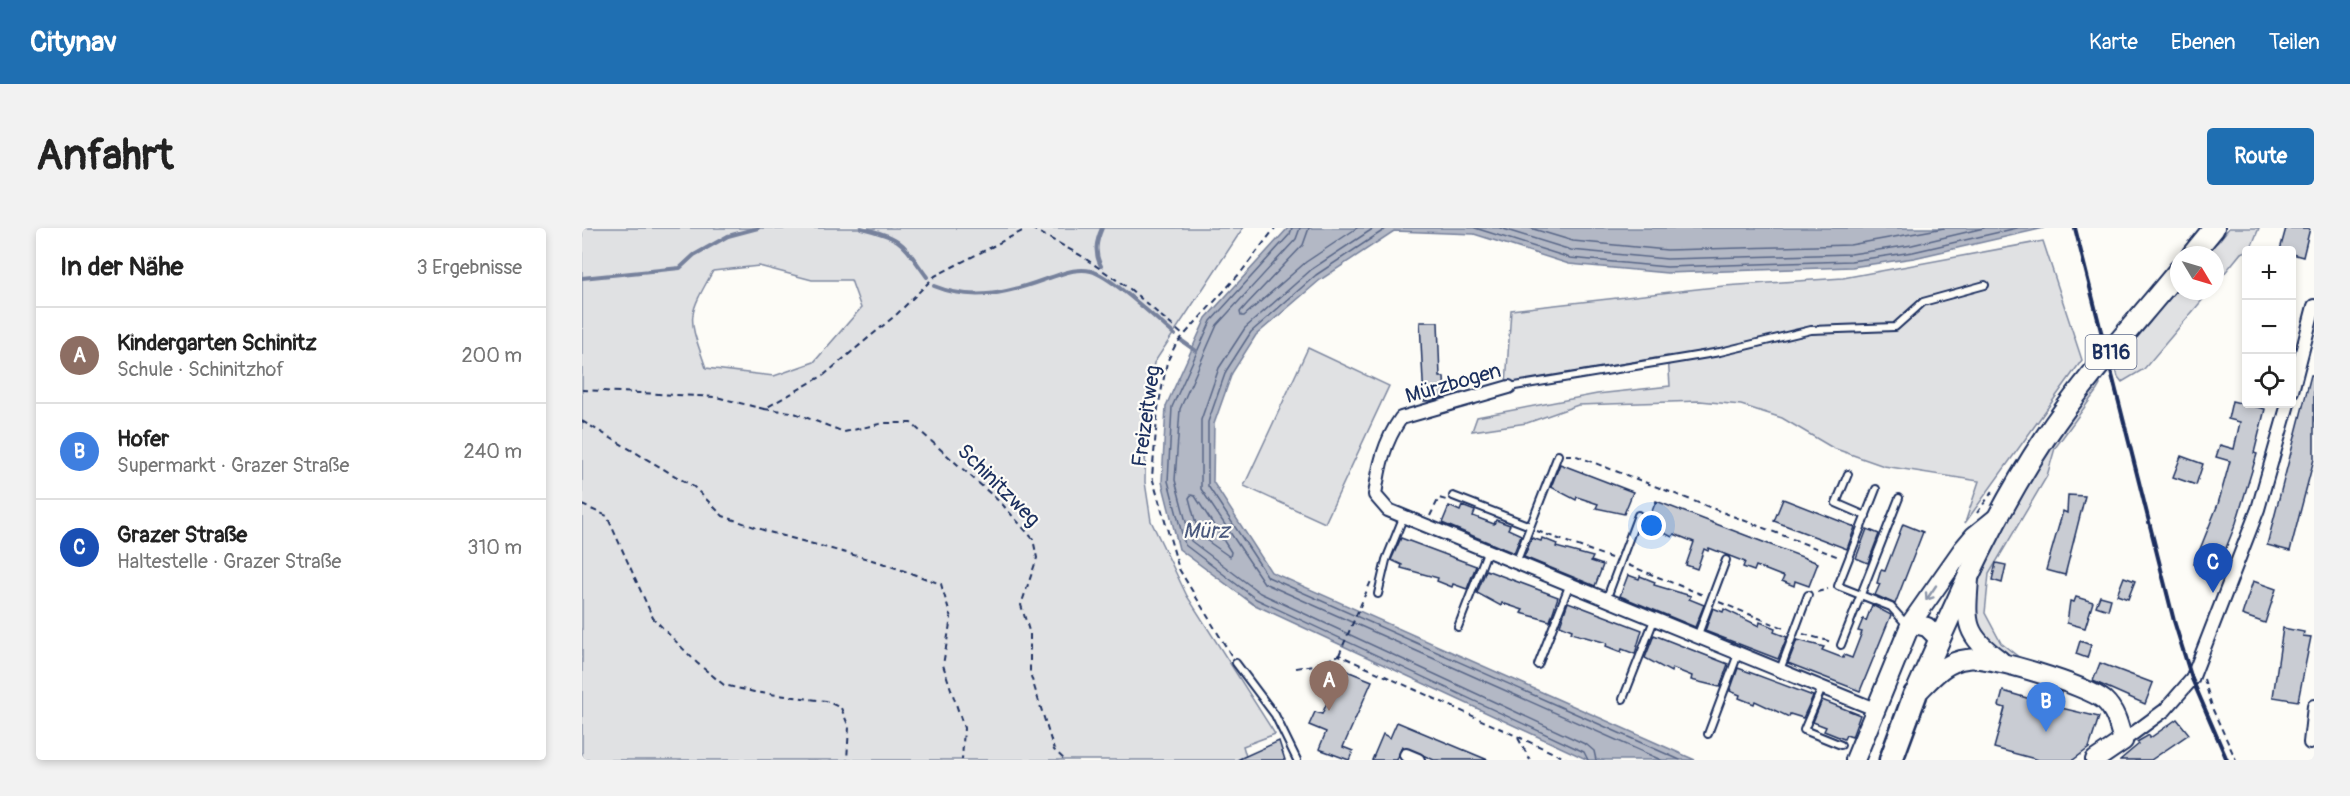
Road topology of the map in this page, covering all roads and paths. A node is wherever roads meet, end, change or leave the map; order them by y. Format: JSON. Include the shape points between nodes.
{"nodes":[{"id":1,"x":1029,"y":228,"type":"edge"},
{"id":2,"x":1275,"y":228,"type":"edge"},
{"id":3,"x":2214,"y":228,"type":"edge"},
{"id":4,"x":2199,"y":246,"type":"edge"},
{"id":5,"x":2170,"y":281,"type":"edge"},
{"id":6,"x":1985,"y":285,"type":"dead end"},
{"id":7,"x":2314,"y":306,"type":"edge"},
{"id":8,"x":2311,"y":334,"type":"edge"},
{"id":9,"x":1183,"y":335,"type":"junction"},
{"id":10,"x":2296,"y":379,"type":"edge"},
{"id":11,"x":1509,"y":387,"type":"joint"},
{"id":12,"x":582,"y":390,"type":"edge"},
{"id":13,"x":2287,"y":408,"type":"edge"},
{"id":14,"x":764,"y":409,"type":"junction"},
{"id":15,"x":582,"y":421,"type":"edge"},
{"id":16,"x":1558,"y":455,"type":"joint"},
{"id":17,"x":1848,"y":474,"type":"dead end"},
{"id":18,"x":1876,"y":489,"type":"dead end"},
{"id":19,"x":1453,"y":496,"type":"joint"},
{"id":20,"x":1899,"y":498,"type":"dead end"},
{"id":21,"x":582,"y":505,"type":"edge"},
{"id":22,"x":1638,"y":515,"type":"dead end"},
{"id":23,"x":1866,"y":516,"type":"junction"},
{"id":24,"x":1403,"y":518,"type":"junction"},
{"id":25,"x":1995,"y":519,"type":"junction"},
{"id":26,"x":1425,"y":527,"type":"junction"},
{"id":27,"x":1530,"y":527,"type":"junction"},
{"id":28,"x":1487,"y":552,"type":"junction"},
{"id":29,"x":1726,"y":560,"type":"dead end"},
{"id":30,"x":1848,"y":561,"type":"junction"},
{"id":31,"x":1620,"y":562,"type":"junction"},
{"id":32,"x":1516,"y":564,"type":"junction"},
{"id":33,"x":1969,"y":572,"type":"junction"},
{"id":34,"x":1569,"y":585,"type":"junction"},
{"id":35,"x":1838,"y":586,"type":"junction"},
{"id":36,"x":1378,"y":594,"type":"dead end"},
{"id":37,"x":1808,"y":595,"type":"joint"},
{"id":38,"x":1861,"y":595,"type":"junction"},
{"id":39,"x":1363,"y":598,"type":"dead end"},
{"id":40,"x":1712,"y":599,"type":"junction"},
{"id":41,"x":1606,"y":600,"type":"junction"},
{"id":42,"x":1653,"y":620,"type":"junction"},
{"id":43,"x":1910,"y":625,"type":"junction"},
{"id":44,"x":1458,"y":627,"type":"dead end"},
{"id":45,"x":1794,"y":632,"type":"junction"},
{"id":46,"x":1697,"y":637,"type":"junction"},
{"id":47,"x":1940,"y":640,"type":"junction"},
{"id":48,"x":1841,"y":645,"type":"joint"},
{"id":49,"x":1738,"y":654,"type":"junction"},
{"id":50,"x":1339,"y":655,"type":"junction"},
{"id":51,"x":1236,"y":663,"type":"joint"},
{"id":52,"x":2004,"y":663,"type":"junction"},
{"id":53,"x":2200,"y":664,"type":"junction"},
{"id":54,"x":1538,"y":665,"type":"dead end"},
{"id":55,"x":1296,"y":668,"type":"dead end"},
{"id":56,"x":1780,"y":671,"type":"junction"},
{"id":57,"x":1821,"y":688,"type":"junction"},
{"id":58,"x":1915,"y":695,"type":"junction"},
{"id":59,"x":1623,"y":699,"type":"dead end"},
{"id":60,"x":2314,"y":706,"type":"edge"},
{"id":61,"x":1877,"y":710,"type":"junction"},
{"id":62,"x":1708,"y":734,"type":"dead end"},
{"id":63,"x":1516,"y":736,"type":"junction"},
{"id":64,"x":2122,"y":741,"type":"junction"},
{"id":65,"x":2310,"y":743,"type":"dead end"},
{"id":66,"x":1841,"y":745,"type":"dead end"},
{"id":67,"x":847,"y":760,"type":"edge"},
{"id":68,"x":962,"y":760,"type":"edge"},
{"id":69,"x":1065,"y":760,"type":"edge"},
{"id":70,"x":1297,"y":760,"type":"edge"},
{"id":71,"x":1530,"y":760,"type":"edge"},
{"id":72,"x":1569,"y":760,"type":"edge"},
{"id":73,"x":1855,"y":760,"type":"edge"},
{"id":74,"x":1891,"y":760,"type":"edge"},
{"id":75,"x":2095,"y":760,"type":"edge"},
{"id":76,"x":2236,"y":760,"type":"edge"}],
"edges":[{"from":1,"to":9,"type":"path","via":[[1080,255],[1130,289]]},
{"from":1,"to":14,"type":"path","via":[[935,276],[897,314],[824,375]]},
{"from":2,"to":9,"type":"path","name":"Freizeitweg","via":[[1242,271]]},
{"from":3,"to":4,"type":"main road"},
{"from":5,"to":25,"type":"main road","number":"B116","via":[[2052,427]]},
{"from":6,"to":11,"type":"lane","name":"Mürzbogen","via":[[1923,302],[1896,327],[1811,330],[1720,352]]},
{"from":7,"to":8,"type":"street"},
{"from":8,"to":10,"type":"street"},
{"from":9,"to":51,"type":"path","name":"Freizeitweg","via":[[1167,362],[1152,477],[1179,569]]},
{"from":11,"to":24,"type":"street","name":"Mürzbogen","via":[[1401,418],[1383,451],[1375,495],[1388,510]]},
{"from":12,"to":14,"type":"path","via":[[716,397]]},
{"from":13,"to":53,"type":"street","via":[[2258,509]]},
{"from":14,"to":69,"type":"path","name":"Schinitzweg","via":[[792,412],[844,432],[884,423],[911,423],[1002,504],[1033,539],[1037,558],[1021,605],[1030,634],[1030,673],[1054,750]]},
{"from":15,"to":68,"type":"path","via":[[694,487],[723,516],[941,584],[951,618],[943,665],[964,728]]},
{"from":16,"to":27,"type":"lane"},
{"from":16,"to":30,"type":"path","via":[[1574,455]]},
{"from":17,"to":23,"type":"lane","via":[[1836,503]]},
{"from":18,"to":23,"type":"lane"},
{"from":19,"to":26,"type":"path","via":[[1452,502],[1439,498]]},
{"from":19,"to":27,"type":"lane"},
{"from":20,"to":38,"type":"lane"},
{"from":21,"to":67,"type":"path","via":[[607,516],[653,618],[697,663],[724,685],[825,701],[841,708],[849,727]]},
{"from":22,"to":31,"type":"lane"},
{"from":23,"to":30,"type":"lane"},
{"from":24,"to":26,"type":"street","name":"Mürzbogen"},
{"from":24,"to":36,"type":"lane","via":[[1386,560]]},
{"from":25,"to":33,"type":"main road","number":"B116"},
{"from":25,"to":43,"type":"street","one_way":true,"via":[[1968,542]]},
{"from":26,"to":28,"type":"street","name":"Mürzbogen"},
{"from":27,"to":31,"type":"path"},
{"from":27,"to":32,"type":"lane"},
{"from":28,"to":32,"type":"street","name":"Mürzbogen"},
{"from":28,"to":44,"type":"lane"},
{"from":29,"to":40,"type":"lane"},
{"from":30,"to":35,"type":"lane"},
{"from":31,"to":40,"type":"path"},
{"from":31,"to":41,"type":"lane"},
{"from":32,"to":34,"type":"street","name":"Mürzbogen"},
{"from":33,"to":47,"type":"main road","number":"B116"},
{"from":33,"to":52,"type":"street","via":[[1969,628],[1982,647]]},
{"from":34,"to":41,"type":"street","name":"Mürzbogen"},
{"from":34,"to":54,"type":"lane"},
{"from":35,"to":37,"type":"path"},
{"from":35,"to":38,"type":"lane"},
{"from":37,"to":45,"type":"lane"},
{"from":38,"to":43,"type":"lane","via":[[1891,607]]},
{"from":38,"to":48,"type":"lane"},
{"from":39,"to":50,"type":"path"},
{"from":40,"to":45,"type":"path"},
{"from":40,"to":46,"type":"lane"},
{"from":41,"to":42,"type":"street","name":"Mürzbogen"},
{"from":42,"to":46,"type":"street","name":"Mürzbogen"},
{"from":42,"to":59,"type":"lane"},
{"from":43,"to":47,"type":"street","via":[[1927,627]]},
{"from":43,"to":61,"type":"street"},
{"from":45,"to":48,"type":"path"},
{"from":45,"to":56,"type":"lane"},
{"from":46,"to":49,"type":"street","name":"Mürzbogen"},
{"from":47,"to":58,"type":"main road","number":"B116"},
{"from":49,"to":56,"type":"street","name":"Mürzbogen"},
{"from":49,"to":62,"type":"lane"},
{"from":50,"to":55,"type":"path"},
{"from":50,"to":63,"type":"path"},
{"from":51,"to":70,"type":"lane","via":[[1275,715]]},
{"from":52,"to":58,"type":"street","via":[[1975,658],[1958,661],[1936,673]]},
{"from":52,"to":64,"type":"street","via":[[2096,695],[2112,710]]},
{"from":53,"to":64,"type":"street","via":[[2193,679],[2165,710]]},
{"from":53,"to":76,"type":"path","via":[[2213,710]]},
{"from":56,"to":57,"type":"street","name":"Mürzbogen"},
{"from":57,"to":61,"type":"street","name":"Mürzbogen"},
{"from":57,"to":66,"type":"lane","via":[[1804,730]]},
{"from":58,"to":74,"type":"highway","number":"B116"},
{"from":60,"to":65,"type":"street"},
{"from":61,"to":73,"type":"street"},
{"from":63,"to":71,"type":"path"},
{"from":63,"to":72,"type":"path"},
{"from":64,"to":75,"type":"street"}]}
